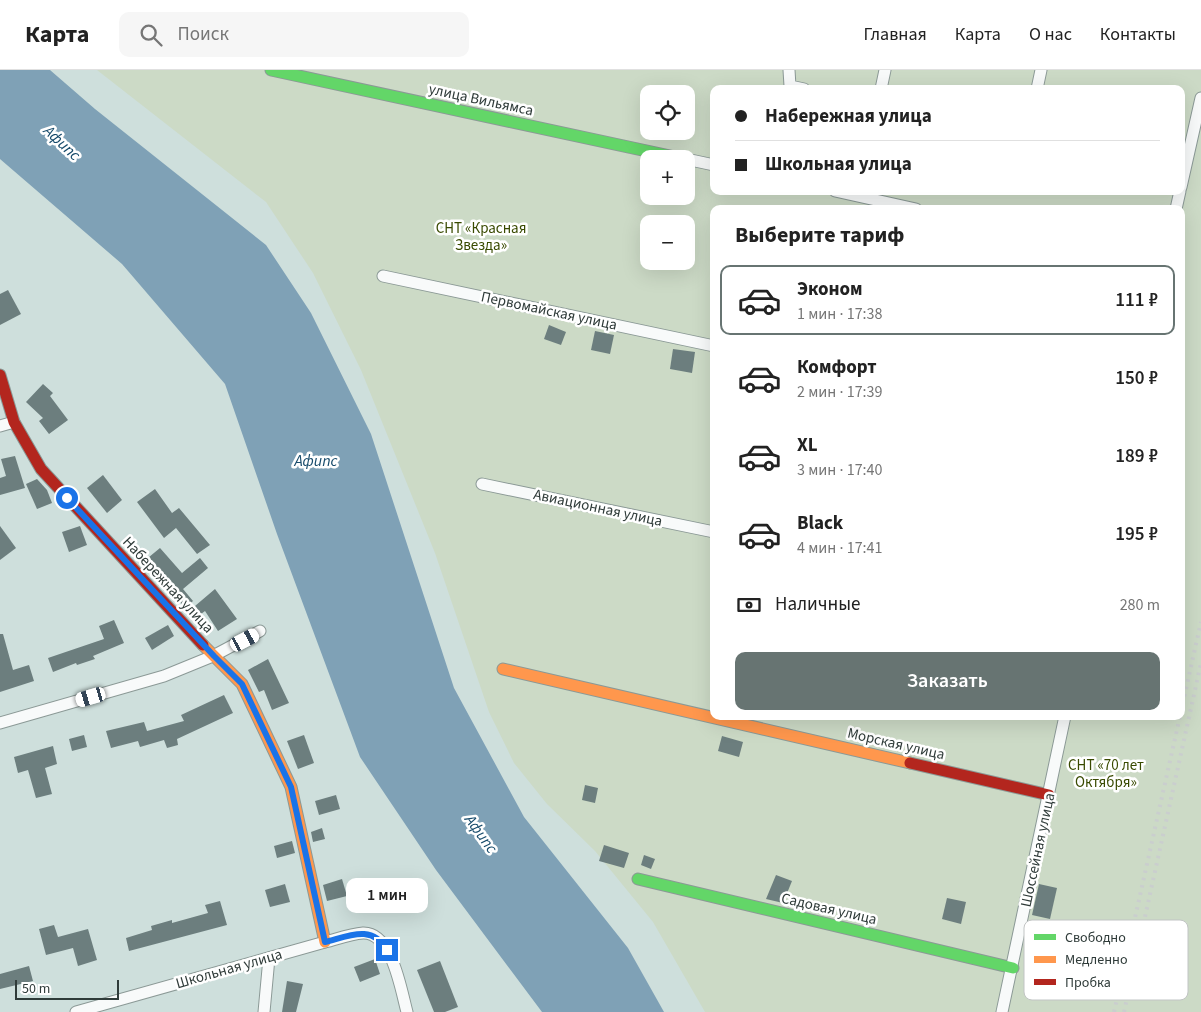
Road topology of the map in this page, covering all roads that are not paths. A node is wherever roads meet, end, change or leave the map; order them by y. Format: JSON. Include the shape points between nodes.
{"nodes":[{"id":1,"x":271,"y":70,"type":"edge"},
{"id":2,"x":789,"y":70,"type":"edge"},
{"id":3,"x":885,"y":70,"type":"edge"},
{"id":4,"x":1041,"y":70,"type":"edge"},
{"id":5,"x":790,"y":85,"type":"edge"},
{"id":6,"x":882,"y":85,"type":"edge"},
{"id":7,"x":1038,"y":85,"type":"edge"},
{"id":8,"x":1201,"y":98,"type":"edge"},
{"id":9,"x":643,"y":150,"type":"edge"},
{"id":10,"x":695,"y":161,"type":"edge"},
{"id":11,"x":710,"y":164,"type":"edge"},
{"id":12,"x":1185,"y":166,"type":"edge"},
{"id":13,"x":853,"y":195,"type":"edge"},
{"id":14,"x":898,"y":205,"type":"edge"},
{"id":15,"x":383,"y":276,"type":"dead end"},
{"id":16,"x":710,"y":345,"type":"edge"},
{"id":17,"x":0,"y":375,"type":"edge"},
{"id":18,"x":14,"y":422,"type":"junction"},
{"id":19,"x":0,"y":426,"type":"edge"},
{"id":20,"x":482,"y":484,"type":"dead end"},
{"id":21,"x":710,"y":531,"type":"edge"},
{"id":22,"x":260,"y":631,"type":"dead end"},
{"id":23,"x":214,"y":656,"type":"junction"},
{"id":24,"x":503,"y":669,"type":"dead end"},
{"id":25,"x":710,"y":717,"type":"edge"},
{"id":26,"x":724,"y":720,"type":"edge"},
{"id":27,"x":1064,"y":720,"type":"edge"},
{"id":28,"x":0,"y":723,"type":"edge"},
{"id":29,"x":1049,"y":795,"type":"junction"},
{"id":30,"x":638,"y":879,"type":"dead end"},
{"id":31,"x":325,"y":942,"type":"junction"},
{"id":32,"x":269,"y":958,"type":"junction"},
{"id":33,"x":1013,"y":968,"type":"junction"},
{"id":34,"x":76,"y":1012,"type":"edge"},
{"id":35,"x":264,"y":1012,"type":"edge"},
{"id":36,"x":407,"y":1012,"type":"edge"},
{"id":37,"x":1002,"y":1012,"type":"edge"}],
"edges":[{"from":1,"to":9,"type":"street","name":"улица Вильямса"},
{"from":2,"to":5,"type":"street"},
{"from":3,"to":6,"type":"street"},
{"from":4,"to":7,"type":"street"},
{"from":8,"to":12,"type":"street"},
{"from":10,"to":11,"type":"street","name":"улица Вильямса"},
{"from":13,"to":14,"type":"street"},
{"from":15,"to":16,"type":"street","name":"Первомайская улица"},
{"from":17,"to":18,"type":"street","name":"Набережная улица"},
{"from":18,"to":19,"type":"street"},
{"from":18,"to":23,"type":"street","name":"Набережная улица","via":[[41,469]]},
{"from":20,"to":21,"type":"street","name":"Авиационная улица"},
{"from":22,"to":23,"type":"street"},
{"from":23,"to":28,"type":"street","via":[[164,676]]},
{"from":23,"to":31,"type":"street","name":"Набережная улица","via":[[242,684],[291,787]]},
{"from":24,"to":25,"type":"street","name":"Морская улица"},
{"from":26,"to":29,"type":"street","name":"Морская улица"},
{"from":27,"to":29,"type":"street","name":"Шоссейная улица"},
{"from":29,"to":33,"type":"street","name":"Шоссейная улица"},
{"from":30,"to":33,"type":"street","name":"Садовая улица"},
{"from":31,"to":32,"type":"street","name":"Школьная улица"},
{"from":31,"to":36,"type":"street","name":"Школьная улица","via":[[364,933],[381,940],[393,961]]},
{"from":32,"to":34,"type":"street","name":"Школьная улица"},
{"from":32,"to":35,"type":"street"},
{"from":33,"to":37,"type":"street","name":"Шоссейная улица"}]}
